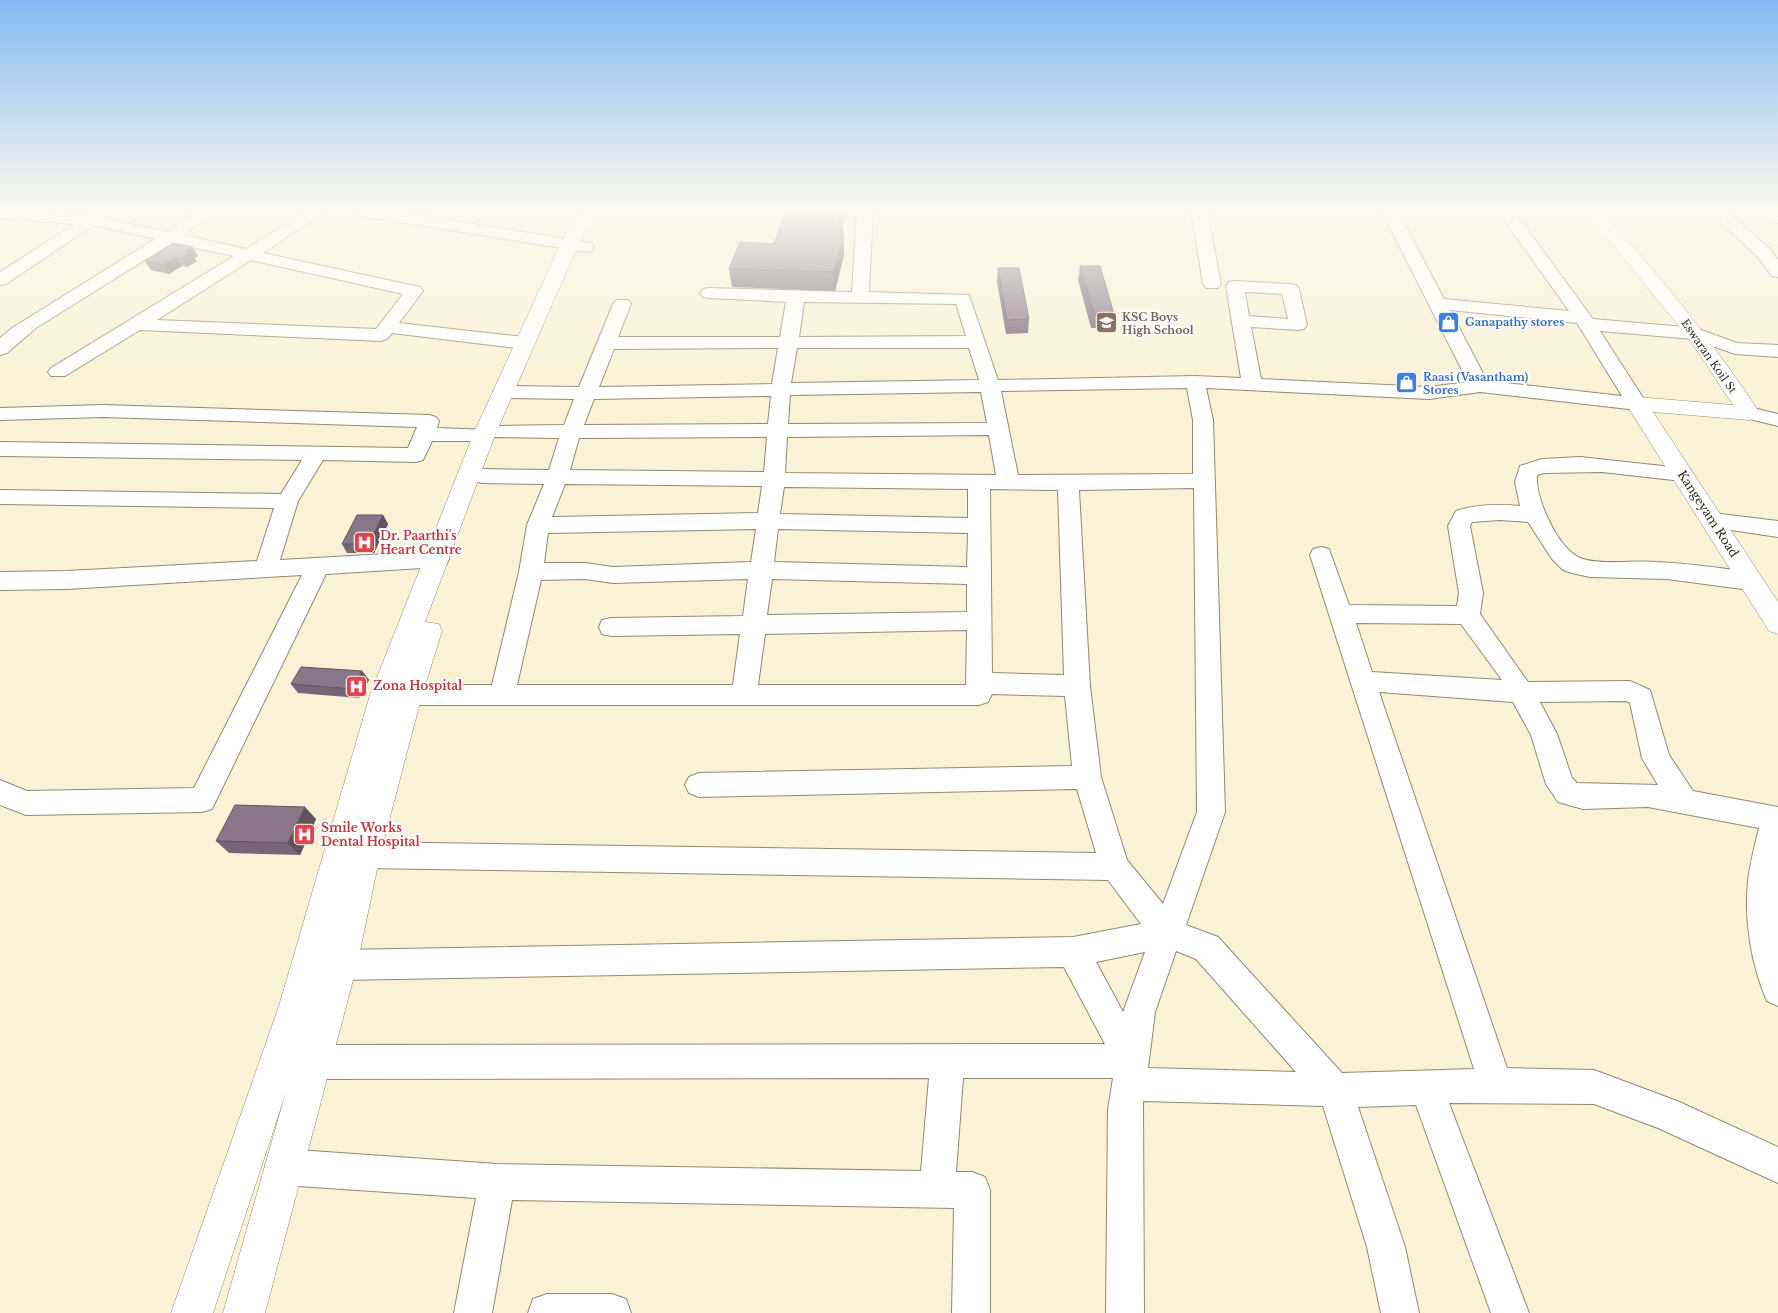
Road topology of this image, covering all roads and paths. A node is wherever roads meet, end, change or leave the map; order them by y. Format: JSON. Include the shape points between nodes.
{"nodes":[{"id":1,"x":13,"y":271,"type":"edge"},
{"id":2,"x":114,"y":271,"type":"edge"},
{"id":3,"x":221,"y":271,"type":"edge"},
{"id":4,"x":325,"y":271,"type":"edge"},
{"id":5,"x":564,"y":271,"type":"edge"},
{"id":6,"x":572,"y":271,"type":"edge"},
{"id":7,"x":862,"y":271,"type":"edge"},
{"id":8,"x":1210,"y":271,"type":"edge"},
{"id":9,"x":1421,"y":271,"type":"edge"},
{"id":10,"x":1549,"y":271,"type":"edge"},
{"id":11,"x":1644,"y":271,"type":"edge"},
{"id":12,"x":0,"y":280,"type":"edge"},
{"id":13,"x":1212,"y":284,"type":"dead end"},
{"id":14,"x":709,"y":293,"type":"dead end"},
{"id":15,"x":796,"y":297,"type":"junction"},
{"id":16,"x":860,"y":297,"type":"junction"},
{"id":17,"x":622,"y":304,"type":"dead end"},
{"id":18,"x":1438,"y":304,"type":"junction"},
{"id":19,"x":1242,"y":321,"type":"dead end"},
{"id":20,"x":1585,"y":321,"type":"junction"},
{"id":21,"x":140,"y":325,"type":"junction"},
{"id":22,"x":387,"y":327,"type":"junction"},
{"id":23,"x":1696,"y":334,"type":"junction"},
{"id":24,"x":977,"y":342,"type":"junction"},
{"id":25,"x":524,"y":343,"type":"junction"},
{"id":26,"x":606,"y":343,"type":"junction"},
{"id":27,"x":788,"y":344,"type":"junction"},
{"id":28,"x":0,"y":349,"type":"edge"},
{"id":29,"x":1778,"y":351,"type":"edge"},
{"id":30,"x":58,"y":372,"type":"dead end"},
{"id":31,"x":1195,"y":382,"type":"junction"},
{"id":32,"x":1252,"y":384,"type":"junction"},
{"id":33,"x":990,"y":386,"type":"junction"},
{"id":34,"x":1480,"y":386,"type":"junction"},
{"id":35,"x":781,"y":388,"type":"junction"},
{"id":36,"x":509,"y":393,"type":"junction"},
{"id":37,"x":586,"y":393,"type":"junction"},
{"id":38,"x":1637,"y":404,"type":"junction"},
{"id":39,"x":0,"y":414,"type":"edge"},
{"id":40,"x":1768,"y":420,"type":"edge"},
{"id":41,"x":998,"y":429,"type":"junction"},
{"id":42,"x":777,"y":431,"type":"junction"},
{"id":43,"x":571,"y":432,"type":"junction"},
{"id":44,"x":425,"y":434,"type":"junction"},
{"id":45,"x":492,"y":434,"type":"junction"},
{"id":46,"x":0,"y":449,"type":"edge"},
{"id":47,"x":316,"y":454,"type":"junction"},
{"id":48,"x":1682,"y":474,"type":"junction"},
{"id":49,"x":482,"y":476,"type":"junction"},
{"id":50,"x":558,"y":476,"type":"junction"},
{"id":51,"x":774,"y":478,"type":"junction"},
{"id":52,"x":979,"y":481,"type":"junction"},
{"id":53,"x":1008,"y":481,"type":"junction"},
{"id":54,"x":1205,"y":481,"type":"junction"},
{"id":55,"x":1068,"y":482,"type":"junction"},
{"id":56,"x":0,"y":497,"type":"edge"},
{"id":57,"x":287,"y":501,"type":"junction"},
{"id":58,"x":1537,"y":516,"type":"junction"},
{"id":59,"x":768,"y":521,"type":"junction"},
{"id":60,"x":1712,"y":521,"type":"junction"},
{"id":61,"x":538,"y":525,"type":"junction"},
{"id":62,"x":979,"y":526,"type":"junction"},
{"id":63,"x":1778,"y":529,"type":"edge"},
{"id":64,"x":1321,"y":555,"type":"dead end"},
{"id":65,"x":438,"y":559,"type":"junction"},
{"id":66,"x":319,"y":566,"type":"junction"},
{"id":67,"x":266,"y":568,"type":"junction"},
{"id":68,"x":761,"y":570,"type":"junction"},
{"id":69,"x":532,"y":572,"type":"junction"},
{"id":70,"x":979,"y":576,"type":"junction"},
{"id":71,"x":0,"y":581,"type":"edge"},
{"id":72,"x":1750,"y":581,"type":"junction"},
{"id":73,"x":1341,"y":614,"type":"junction"},
{"id":74,"x":1468,"y":615,"type":"junction"},
{"id":75,"x":979,"y":622,"type":"junction"},
{"id":76,"x":753,"y":624,"type":"junction"},
{"id":77,"x":1778,"y":624,"type":"edge"},
{"id":78,"x":611,"y":627,"type":"dead end"},
{"id":79,"x":1362,"y":681,"type":"junction"},
{"id":80,"x":979,"y":683,"type":"junction"},
{"id":81,"x":1077,"y":686,"type":"junction"},
{"id":82,"x":1521,"y":692,"type":"junction"},
{"id":83,"x":396,"y":695,"type":"junction"},
{"id":84,"x":502,"y":695,"type":"junction"},
{"id":85,"x":744,"y":695,"type":"junction"},
{"id":86,"x":1088,"y":777,"type":"junction"},
{"id":87,"x":699,"y":785,"type":"dead end"},
{"id":88,"x":0,"y":792,"type":"edge"},
{"id":89,"x":1683,"y":800,"type":"junction"},
{"id":90,"x":1777,"y":819,"type":"edge"},
{"id":91,"x":364,"y":855,"type":"junction"},
{"id":92,"x":1114,"y":867,"type":"junction"},
{"id":93,"x":1167,"y":933,"type":"junction"},
{"id":94,"x":1073,"y":952,"type":"junction"},
{"id":95,"x":340,"y":965,"type":"junction"},
{"id":96,"x":1778,"y":990,"type":"edge"},
{"id":97,"x":312,"y":1062,"type":"junction"},
{"id":98,"x":947,"y":1062,"type":"junction"},
{"id":99,"x":1130,"y":1072,"type":"junction"},
{"id":100,"x":1496,"y":1085,"type":"junction"},
{"id":101,"x":1426,"y":1087,"type":"junction"},
{"id":102,"x":1335,"y":1090,"type":"junction"},
{"id":103,"x":1778,"y":1165,"type":"edge"},
{"id":104,"x":283,"y":1167,"type":"junction"},
{"id":105,"x":497,"y":1182,"type":"junction"},
{"id":106,"x":937,"y":1189,"type":"junction"},
{"id":107,"x":192,"y":1313,"type":"edge"},
{"id":108,"x":244,"y":1313,"type":"edge"},
{"id":109,"x":473,"y":1313,"type":"edge"},
{"id":110,"x":547,"y":1313,"type":"edge"},
{"id":111,"x":612,"y":1313,"type":"edge"},
{"id":112,"x":971,"y":1313,"type":"edge"},
{"id":113,"x":1125,"y":1313,"type":"edge"},
{"id":114,"x":1400,"y":1313,"type":"edge"},
{"id":115,"x":1510,"y":1313,"type":"edge"}],
"edges":[{"from":1,"to":12,"type":"street"},
{"from":2,"to":28,"type":"street","via":[[10,338]]},
{"from":3,"to":21,"type":"street"},
{"from":4,"to":22,"type":"street","via":[[414,291]]},
{"from":5,"to":25,"type":"main road"},
{"from":6,"to":36,"type":"main road"},
{"from":7,"to":16,"type":"street"},
{"from":8,"to":13,"type":"street"},
{"from":9,"to":18,"type":"street"},
{"from":10,"to":20,"type":"street"},
{"from":11,"to":23,"type":"main road","name":"Eswaran Koil St"},
{"from":14,"to":15,"type":"street"},
{"from":15,"to":16,"type":"street"},
{"from":15,"to":27,"type":"street"},
{"from":16,"to":24,"type":"street","via":[[964,299]]},
{"from":17,"to":26,"type":"street"},
{"from":18,"to":20,"type":"street"},
{"from":18,"to":34,"type":"street"},
{"from":19,"to":32,"type":"street"},
{"from":20,"to":23,"type":"street"},
{"from":20,"to":38,"type":"street"},
{"from":21,"to":22,"type":"street","via":[[381,335]]},
{"from":21,"to":30,"type":"street"},
{"from":22,"to":25,"type":"street"},
{"from":23,"to":29,"type":"street","via":[[1735,348]]},
{"from":23,"to":40,"type":"main road","name":"Eswaran Koil St"},
{"from":24,"to":27,"type":"street"},
{"from":24,"to":33,"type":"street"},
{"from":25,"to":36,"type":"main road"},
{"from":26,"to":27,"type":"street"},
{"from":26,"to":37,"type":"street"},
{"from":27,"to":35,"type":"street"},
{"from":31,"to":32,"type":"street"},
{"from":31,"to":33,"type":"street"},
{"from":31,"to":54,"type":"street","via":[[1203,420]]},
{"from":32,"to":34,"type":"street","via":[[1430,393]]},
{"from":33,"to":35,"type":"street"},
{"from":33,"to":41,"type":"street"},
{"from":34,"to":38,"type":"street"},
{"from":35,"to":37,"type":"street"},
{"from":35,"to":42,"type":"street"},
{"from":36,"to":37,"type":"street"},
{"from":36,"to":45,"type":"main road"},
{"from":37,"to":43,"type":"street"},
{"from":38,"to":40,"type":"main road"},
{"from":38,"to":48,"type":"main road","name":"Kangeyam Road"},
{"from":39,"to":44,"type":"street","via":[[103,411],[429,421]]},
{"from":41,"to":42,"type":"street"},
{"from":41,"to":53,"type":"street"},
{"from":42,"to":43,"type":"street"},
{"from":42,"to":51,"type":"street"},
{"from":43,"to":45,"type":"street"},
{"from":43,"to":50,"type":"street"},
{"from":44,"to":45,"type":"street"},
{"from":44,"to":47,"type":"street","via":[[416,455]]},
{"from":45,"to":49,"type":"main road"},
{"from":45,"to":65,"type":"main road"},
{"from":46,"to":47,"type":"street"},
{"from":47,"to":57,"type":"street"},
{"from":48,"to":58,"type":"street","via":[[1575,464],[1535,467],[1526,471],[1525,480],[1529,501]]},
{"from":48,"to":60,"type":"main road","name":"Kangeyam Road"},
{"from":49,"to":50,"type":"street"},
{"from":49,"to":83,"type":"main road"},
{"from":50,"to":51,"type":"street"},
{"from":50,"to":61,"type":"street"},
{"from":51,"to":52,"type":"street"},
{"from":51,"to":59,"type":"street"},
{"from":52,"to":53,"type":"street"},
{"from":52,"to":62,"type":"street"},
{"from":53,"to":55,"type":"street"},
{"from":54,"to":55,"type":"street"},
{"from":54,"to":93,"type":"street","via":[[1211,812]]},
{"from":55,"to":81,"type":"street"},
{"from":56,"to":57,"type":"street"},
{"from":57,"to":67,"type":"street"},
{"from":58,"to":72,"type":"street","via":[[1560,554],[1570,563],[1584,567],[1658,570]]},
{"from":58,"to":74,"type":"street","via":[[1494,513],[1464,516],[1459,526],[1471,593]]},
{"from":59,"to":61,"type":"street"},
{"from":59,"to":62,"type":"street"},
{"from":59,"to":68,"type":"street"},
{"from":60,"to":63,"type":"street"},
{"from":60,"to":72,"type":"main road","name":"Kangeyam Road"},
{"from":61,"to":69,"type":"street"},
{"from":62,"to":70,"type":"street"},
{"from":64,"to":73,"type":"street"},
{"from":65,"to":66,"type":"street"},
{"from":65,"to":83,"type":"main road"},
{"from":66,"to":67,"type":"street"},
{"from":66,"to":88,"type":"street","via":[[202,800],[26,803]]},
{"from":67,"to":71,"type":"street"},
{"from":68,"to":69,"type":"street","via":[[614,575],[585,571]]},
{"from":68,"to":70,"type":"street"},
{"from":68,"to":76,"type":"street"},
{"from":69,"to":84,"type":"street"},
{"from":70,"to":75,"type":"street"},
{"from":72,"to":77,"type":"main road","name":"Kangeyam Road"},
{"from":73,"to":74,"type":"street"},
{"from":73,"to":79,"type":"street"},
{"from":74,"to":82,"type":"street"},
{"from":75,"to":76,"type":"street"},
{"from":75,"to":80,"type":"street"},
{"from":76,"to":78,"type":"street"},
{"from":76,"to":85,"type":"street"},
{"from":79,"to":82,"type":"street"},
{"from":79,"to":100,"type":"street"},
{"from":80,"to":81,"type":"street"},
{"from":80,"to":85,"type":"street","via":[[979,695]]},
{"from":81,"to":86,"type":"street"},
{"from":82,"to":89,"type":"street","via":[[1544,734],[1560,784],[1568,792],[1583,797],[1648,795]]},
{"from":82,"to":89,"type":"street","via":[[1619,689],[1641,697],[1656,758]]},
{"from":83,"to":84,"type":"street"},
{"from":83,"to":91,"type":"main road"},
{"from":83,"to":107,"type":"main road","via":[[297,1006]]},
{"from":84,"to":85,"type":"street"},
{"from":86,"to":87,"type":"street"},
{"from":86,"to":92,"type":"street"},
{"from":89,"to":90,"type":"street"},
{"from":90,"to":96,"type":"street","via":[[1763,880],[1762,924]]},
{"from":91,"to":92,"type":"street"},
{"from":91,"to":95,"type":"main road"},
{"from":92,"to":93,"type":"street"},
{"from":93,"to":94,"type":"street"},
{"from":93,"to":99,"type":"street","via":[[1139,1012]]},
{"from":93,"to":102,"type":"street","via":[[1206,948]]},
{"from":94,"to":95,"type":"street"},
{"from":94,"to":99,"type":"street"},
{"from":95,"to":97,"type":"main road"},
{"from":97,"to":98,"type":"street"},
{"from":97,"to":104,"type":"main road"},
{"from":98,"to":99,"type":"street"},
{"from":98,"to":106,"type":"street"},
{"from":99,"to":102,"type":"street"},
{"from":99,"to":113,"type":"street","via":[[1125,1110]]},
{"from":100,"to":101,"type":"street"},
{"from":100,"to":103,"type":"street","via":[[1594,1087],[1665,1113]]},
{"from":101,"to":102,"type":"street"},
{"from":101,"to":115,"type":"street"},
{"from":102,"to":114,"type":"street","via":[[1386,1247]]},
{"from":104,"to":105,"type":"street"},
{"from":104,"to":108,"type":"main road"},
{"from":105,"to":106,"type":"street"},
{"from":105,"to":109,"type":"street"},
{"from":106,"to":112,"type":"street","via":[[972,1190]]},
{"from":110,"to":111,"type":"street"}]}
